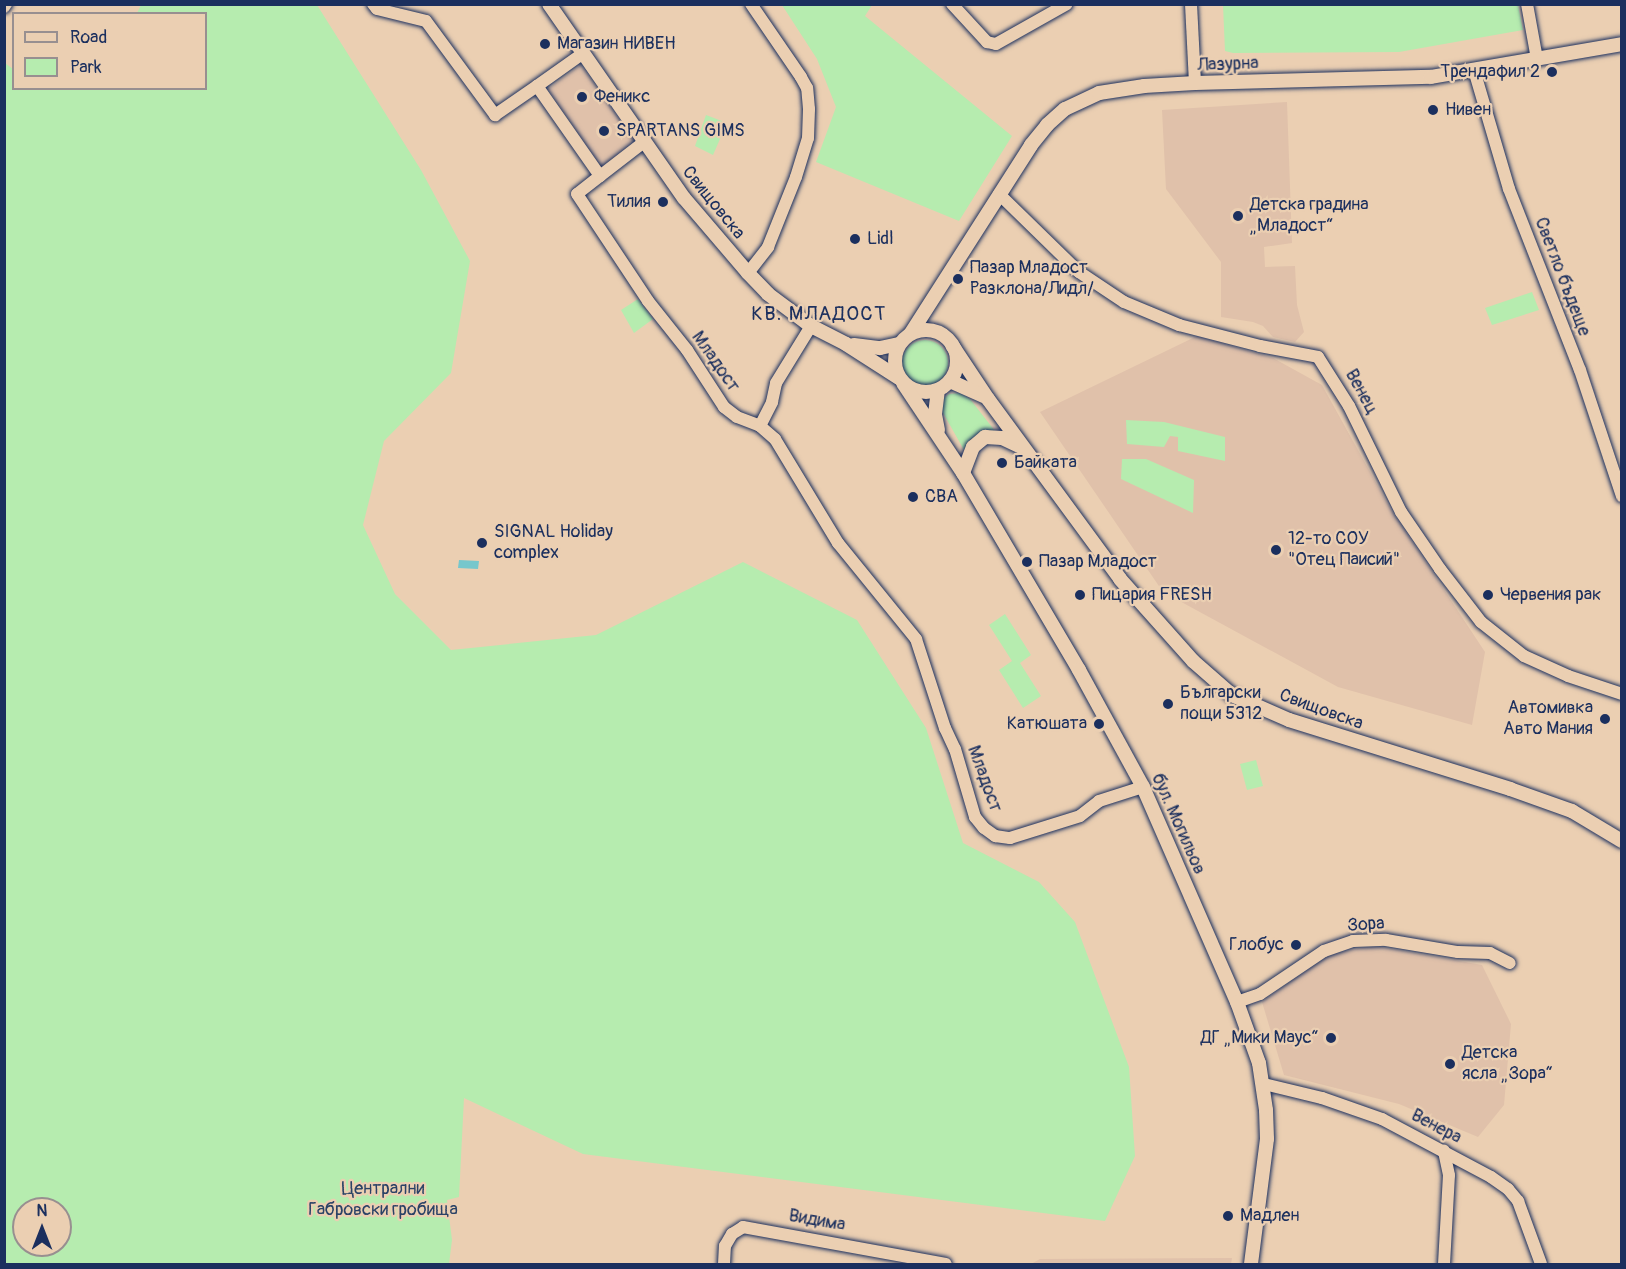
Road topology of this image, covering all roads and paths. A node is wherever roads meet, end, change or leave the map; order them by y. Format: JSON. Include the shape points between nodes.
{"nodes":[{"id":1,"x":374,"y":4,"type":"edge"},
{"id":2,"x":549,"y":4,"type":"edge"},
{"id":3,"x":751,"y":4,"type":"edge"},
{"id":4,"x":952,"y":4,"type":"edge"},
{"id":5,"x":1067,"y":4,"type":"edge"},
{"id":6,"x":1191,"y":4,"type":"edge"},
{"id":7,"x":1527,"y":4,"type":"edge"},
{"id":8,"x":1622,"y":44,"type":"edge"},
{"id":9,"x":582,"y":54,"type":"junction"},
{"id":10,"x":1537,"y":59,"type":"junction"},
{"id":11,"x":1474,"y":70,"type":"junction"},
{"id":12,"x":1195,"y":83,"type":"junction"},
{"id":13,"x":537,"y":86,"type":"junction"},
{"id":14,"x":644,"y":142,"type":"junction"},
{"id":15,"x":600,"y":176,"type":"junction"},
{"id":16,"x":999,"y":194,"type":"junction"},
{"id":17,"x":748,"y":273,"type":"junction"},
{"id":18,"x":936,"y":296,"type":"junction"},
{"id":19,"x":811,"y":326,"type":"junction"},
{"id":20,"x":911,"y":333,"type":"junction"},
{"id":21,"x":949,"y":341,"type":"junction"},
{"id":22,"x":846,"y":344,"type":"junction"},
{"id":23,"x":899,"y":344,"type":"junction"},
{"id":24,"x":901,"y":380,"type":"junction"},
{"id":25,"x":944,"y":386,"type":"junction"},
{"id":26,"x":988,"y":399,"type":"junction"},
{"id":27,"x":760,"y":426,"type":"junction"},
{"id":28,"x":939,"y":435,"type":"junction"},
{"id":29,"x":1027,"y":451,"type":"junction"},
{"id":30,"x":963,"y":473,"type":"junction"},
{"id":31,"x":1622,"y":496,"type":"edge"},
{"id":32,"x":1622,"y":694,"type":"edge"},
{"id":33,"x":1143,"y":787,"type":"junction"},
{"id":34,"x":1622,"y":841,"type":"edge"},
{"id":35,"x":1510,"y":963,"type":"dead end"},
{"id":36,"x":1237,"y":1002,"type":"junction"},
{"id":37,"x":1263,"y":1084,"type":"junction"},
{"id":38,"x":1444,"y":1151,"type":"junction"},
{"id":39,"x":928,"y":1262,"type":"edge"},
{"id":40,"x":724,"y":1264,"type":"edge"},
{"id":41,"x":946,"y":1264,"type":"edge"},
{"id":42,"x":1251,"y":1264,"type":"edge"},
{"id":43,"x":1444,"y":1264,"type":"edge"},
{"id":44,"x":1541,"y":1264,"type":"edge"}],
"edges":[{"from":1,"to":13,"type":"street","via":[[377,9],[426,21],[495,115]]},
{"from":2,"to":9,"type":"street","name":"Свищовска"},
{"from":3,"to":17,"type":"street","name":"Свищовска","via":[[801,77],[807,88],[809,109],[808,138],[796,177],[768,247]]},
{"from":4,"to":5,"type":"street","via":[[987,42],[996,44]]},
{"from":6,"to":12,"type":"street"},
{"from":7,"to":10,"type":"street"},
{"from":8,"to":10,"type":"street","name":"Лазурна"},
{"from":9,"to":13,"type":"street"},
{"from":9,"to":14,"type":"street","name":"Свищовска"},
{"from":10,"to":11,"type":"street","name":"Лазурна"},
{"from":11,"to":12,"type":"street","name":"Лазурна","via":[[1431,77]]},
{"from":11,"to":31,"type":"street","name":"Светло бъдеще","via":[[1509,189],[1580,370]]},
{"from":12,"to":16,"type":"street","name":"Лазурна","via":[[1108,91],[1065,109],[1030,145]]},
{"from":13,"to":15,"type":"street"},
{"from":14,"to":15,"type":"street"},
{"from":14,"to":17,"type":"street","name":"Свищовска","via":[[684,198]]},
{"from":15,"to":27,"type":"street","name":"Младост","via":[[577,194],[724,406],[736,417]]},
{"from":16,"to":18,"type":"street","name":"Лазурна"},
{"from":16,"to":32,"type":"street","name":"Венец","via":[[1079,272],[1124,302],[1179,325],[1318,357],[1349,406],[1401,512],[1481,622],[1524,656]]},
{"from":17,"to":19,"type":"street","name":"Свищовска","via":[[768,294]]},
{"from":18,"to":20,"type":"street","name":"Лазурна"},
{"from":18,"to":21,"type":"street","via":[[935,320]]},
{"from":19,"to":22,"type":"street","name":"Свищовска"},
{"from":19,"to":27,"type":"street","via":[[776,383]]},
{"from":20,"to":21,"type":"street","via":[[929,330]]},
{"from":20,"to":23,"type":"street"},
{"from":21,"to":25,"type":"street","via":[[957,366]]},
{"from":21,"to":26,"type":"street","name":"Свищовска"},
{"from":22,"to":23,"type":"street","name":"Свищовска","via":[[880,348]]},
{"from":22,"to":24,"type":"street","name":"Свищовска"},
{"from":23,"to":24,"type":"street","via":[[894,358]]},
{"from":24,"to":25,"type":"street","via":[[920,392]]},
{"from":24,"to":28,"type":"street","name":"бул. Могильов"},
{"from":25,"to":26,"type":"street","name":"Свищовска","via":[[970,388]]},
{"from":25,"to":28,"type":"street","name":"бул. Могильов","via":[[935,414]]},
{"from":26,"to":29,"type":"street","name":"Свищовска"},
{"from":27,"to":33,"type":"street","name":"Младост","via":[[775,439],[838,543],[916,639],[975,818],[984,828],[995,836],[1010,838],[1080,816],[1099,801]]},
{"from":28,"to":30,"type":"street","name":"бул. Могильов"},
{"from":29,"to":30,"type":"street","via":[[1002,438],[985,437],[973,447]]},
{"from":29,"to":34,"type":"street","name":"Свищовска","via":[[1120,579],[1193,660],[1232,694],[1289,720],[1572,811]]},
{"from":30,"to":33,"type":"street","name":"бул. Могильов"},
{"from":33,"to":36,"type":"street","name":"бул. Могильов"},
{"from":35,"to":36,"type":"street","name":"Зора","via":[[1490,953],[1386,940],[1353,941],[1324,951],[1260,994]]},
{"from":36,"to":37,"type":"street","name":"бул. Могильов","via":[[1253,1042]]},
{"from":37,"to":38,"type":"street","name":"Венера","via":[[1322,1098],[1382,1119]]},
{"from":37,"to":42,"type":"street","name":"бул. Могильов","via":[[1267,1139]]},
{"from":38,"to":43,"type":"street","via":[[1449,1175]]},
{"from":38,"to":44,"type":"street","name":"Венера","via":[[1508,1189],[1525,1216]]},
{"from":39,"to":40,"type":"street","name":"Видима","via":[[743,1227],[732,1234],[725,1246]]},
{"from":39,"to":41,"type":"street"}]}
